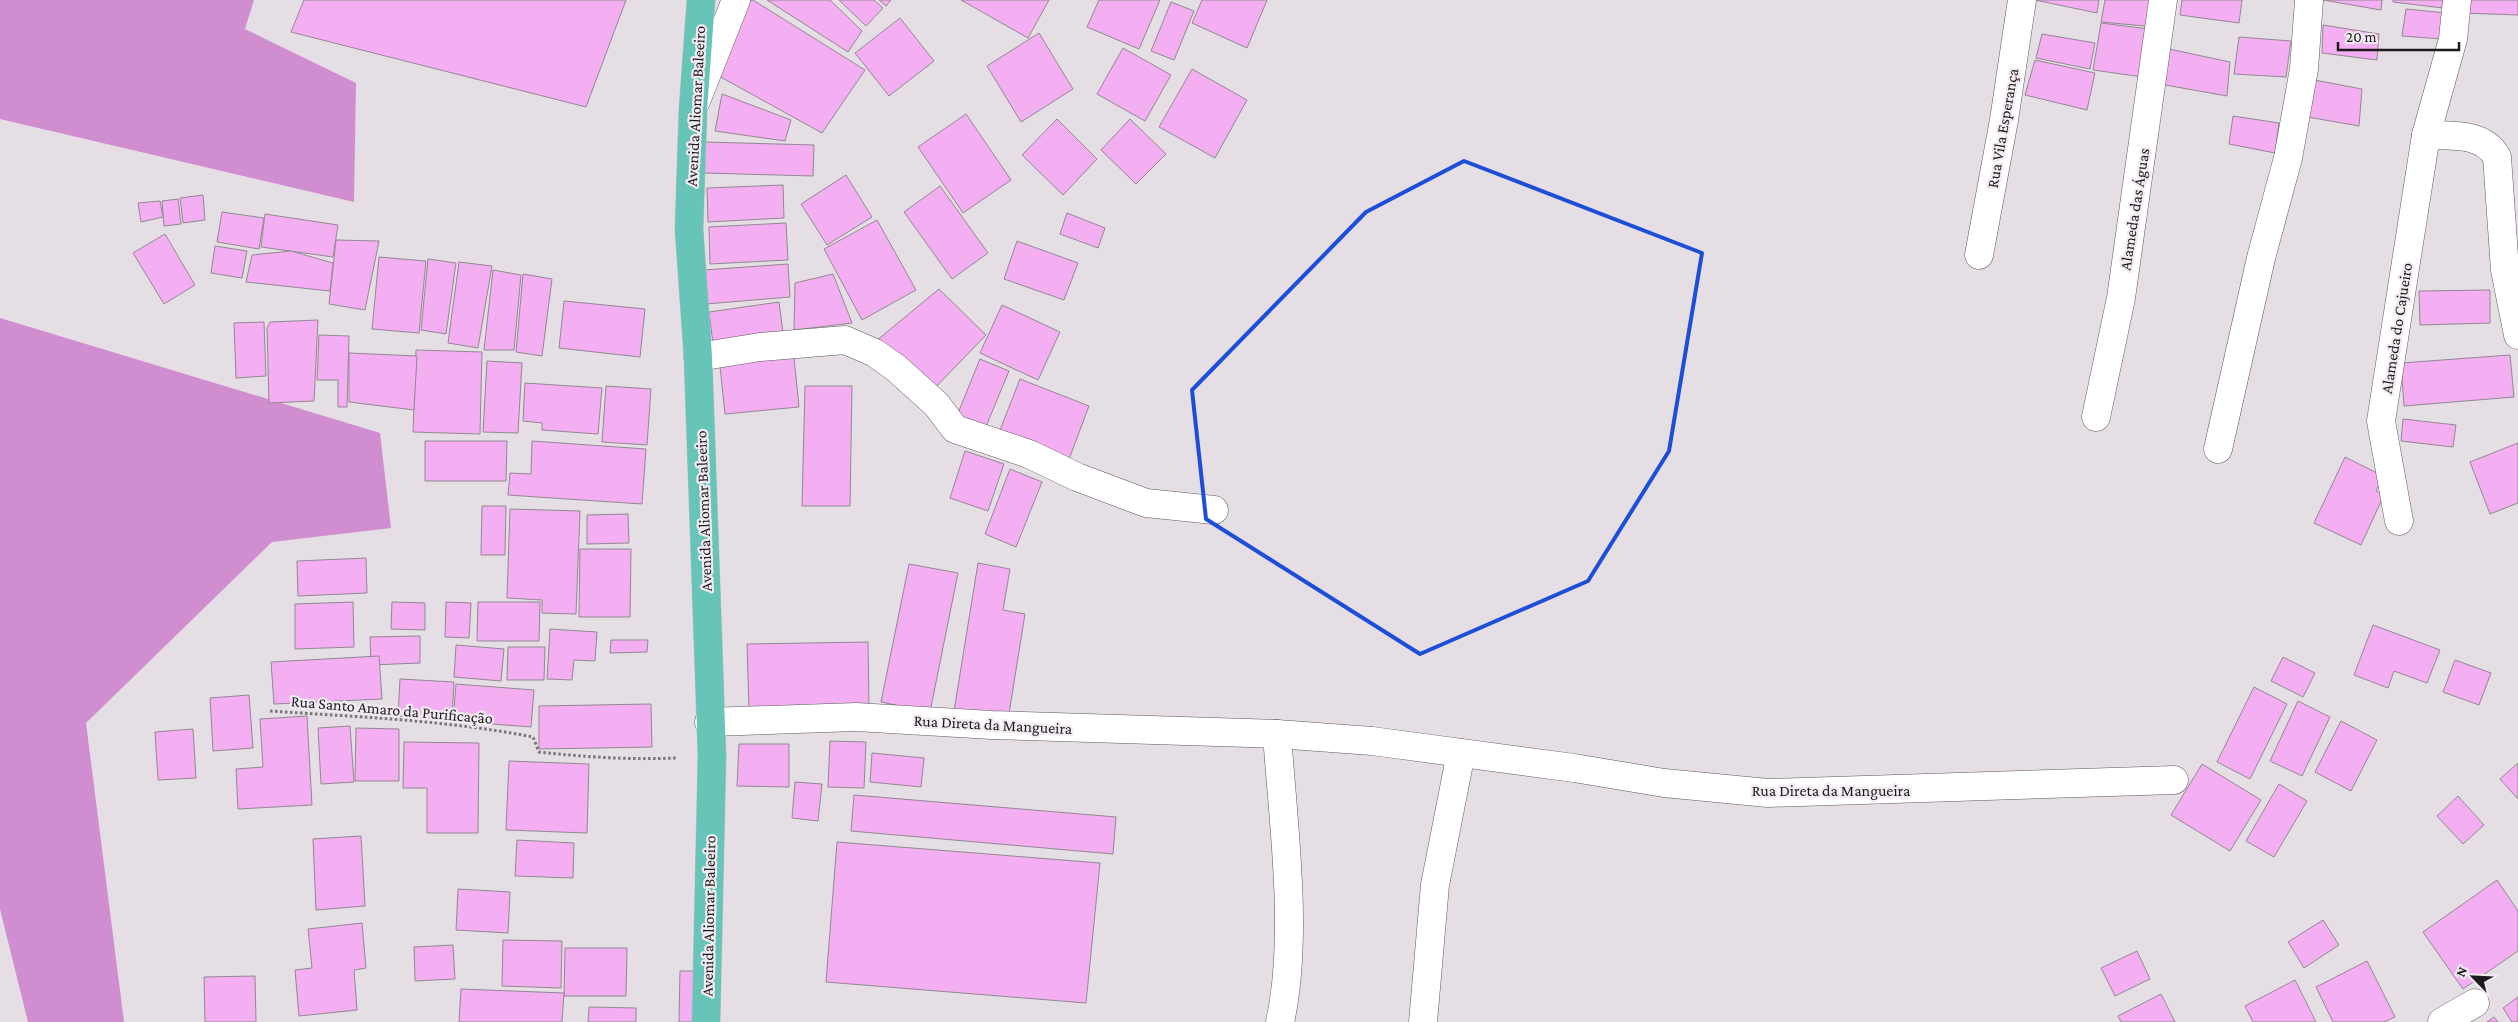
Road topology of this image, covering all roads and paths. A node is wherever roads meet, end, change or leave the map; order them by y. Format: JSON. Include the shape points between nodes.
{"nodes":[{"id":1,"x":701,"y":0,"type":"edge"},
{"id":2,"x":736,"y":0,"type":"edge"},
{"id":3,"x":2022,"y":0,"type":"edge"},
{"id":4,"x":2163,"y":0,"type":"edge"},
{"id":5,"x":2309,"y":0,"type":"edge"},
{"id":6,"x":2457,"y":0,"type":"edge"},
{"id":7,"x":693,"y":110,"type":"junction"},
{"id":8,"x":2426,"y":135,"type":"junction"},
{"id":9,"x":1979,"y":255,"type":"dead end"},
{"id":10,"x":2518,"y":334,"type":"edge"},
{"id":11,"x":698,"y":357,"type":"junction"},
{"id":12,"x":2096,"y":417,"type":"dead end"},
{"id":13,"x":2218,"y":449,"type":"dead end"},
{"id":14,"x":1214,"y":510,"type":"dead end"},
{"id":15,"x":2399,"y":521,"type":"dead end"},
{"id":16,"x":270,"y":712,"type":"dead end"},
{"id":17,"x":709,"y":722,"type":"junction"},
{"id":18,"x":1277,"y":734,"type":"junction"},
{"id":19,"x":1461,"y":753,"type":"junction"},
{"id":20,"x":712,"y":756,"type":"junction"},
{"id":21,"x":2174,"y":780,"type":"dead end"},
{"id":22,"x":2475,"y":1003,"type":"dead end"},
{"id":23,"x":706,"y":1022,"type":"edge"},
{"id":24,"x":1280,"y":1022,"type":"edge"},
{"id":25,"x":1423,"y":1022,"type":"edge"},
{"id":26,"x":2442,"y":1022,"type":"edge"}],
"edges":[{"from":1,"to":7,"type":"main road","name":"Avenida Aliomar Baleeiro"},
{"from":2,"to":7,"type":"street"},
{"from":3,"to":9,"type":"street","name":"Rua Vila Esperança"},
{"from":4,"to":12,"type":"street","name":"Alameda das Águas","via":[[2120,298]]},
{"from":5,"to":13,"type":"street","via":[[2304,69],[2288,158],[2261,258]]},
{"from":6,"to":8,"type":"street","name":"Alameda do Cajueiro","via":[[2453,38]]},
{"from":7,"to":11,"type":"main road","name":"Avenida Aliomar Baleeiro","via":[[689,229]]},
{"from":8,"to":10,"type":"street","via":[[2467,137],[2492,147],[2497,157],[2505,270]]},
{"from":8,"to":15,"type":"street","name":"Alameda do Cajueiro","via":[[2382,420]]},
{"from":11,"to":14,"type":"street","via":[[760,347],[845,340],[875,353],[896,368],[936,404],[956,429],[1029,454],[1077,477],[1146,503]]},
{"from":11,"to":17,"type":"main road","name":"Avenida Aliomar Baleeiro"},
{"from":16,"to":20,"type":"path","name":"Rua Santo Amaro da Purificação","via":[[396,718],[494,730],[533,737],[540,752],[577,756],[636,760]]},
{"from":17,"to":18,"type":"street","name":"Rua Direta da Mangueira","via":[[856,717],[992,725]]},
{"from":17,"to":20,"type":"main road","name":"Avenida Aliomar Baleeiro"},
{"from":18,"to":19,"type":"street","name":"Rua Direta da Mangueira","via":[[1372,741]]},
{"from":18,"to":24,"type":"street","via":[[1288,905],[1288,961]]},
{"from":19,"to":21,"type":"street","name":"Rua Direta da Mangueira","via":[[1664,783],[1768,793]]},
{"from":19,"to":25,"type":"street","via":[[1435,885]]},
{"from":20,"to":23,"type":"main road","name":"Avenida Aliomar Baleeiro"},
{"from":22,"to":26,"type":"street"}]}
